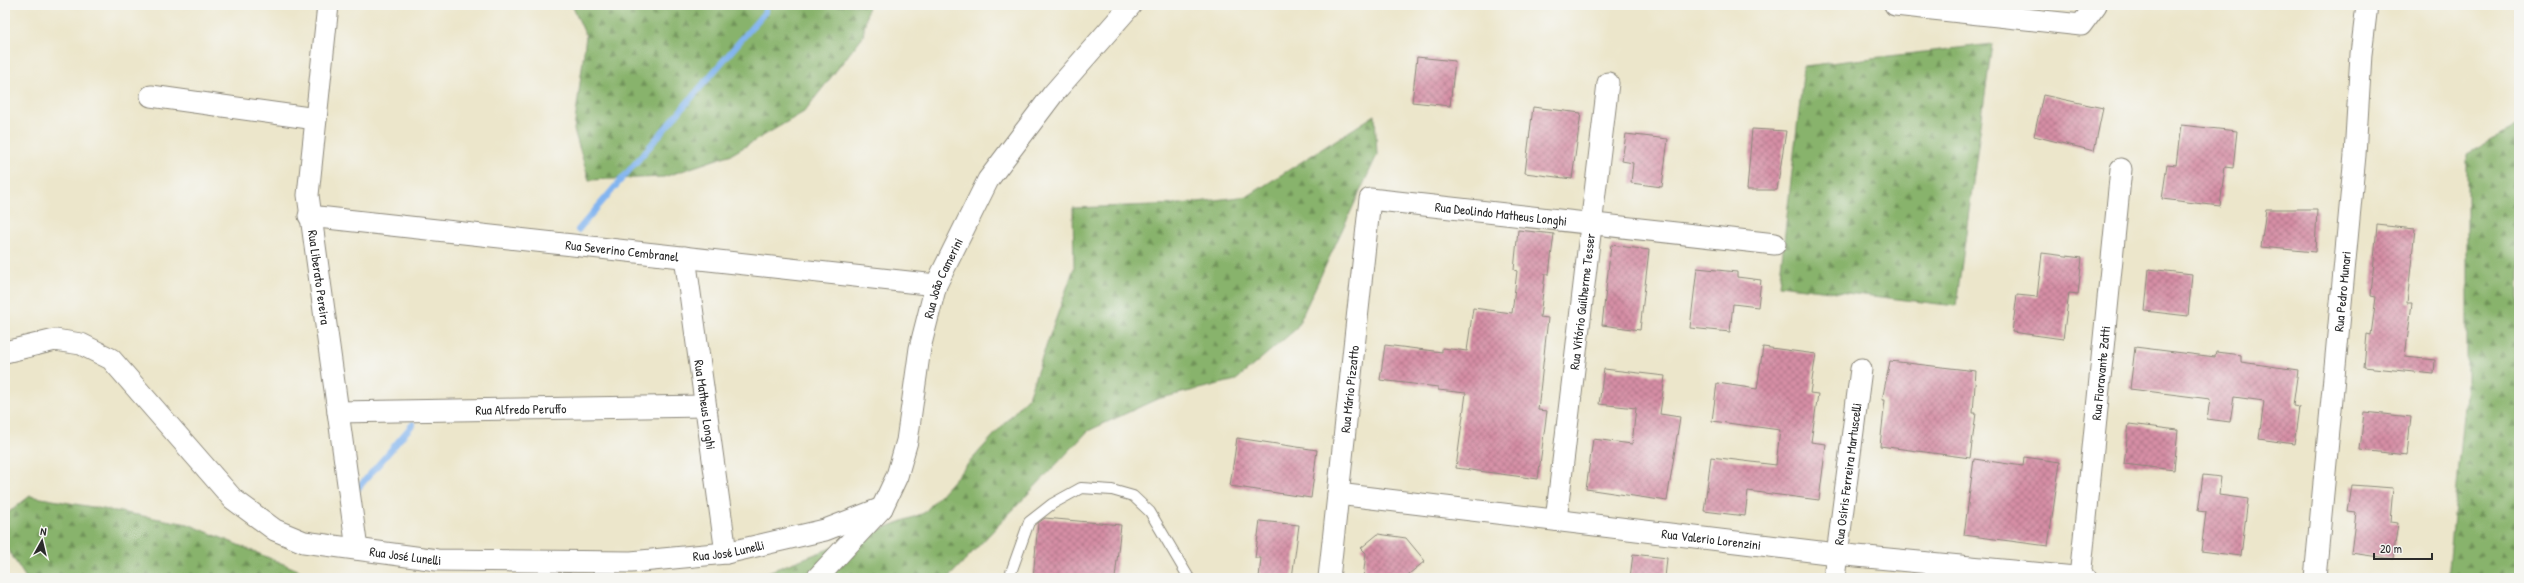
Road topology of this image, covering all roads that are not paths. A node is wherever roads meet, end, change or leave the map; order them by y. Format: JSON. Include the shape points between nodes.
{"nodes":[{"id":1,"x":328,"y":5,"type":"edge"},
{"id":2,"x":1131,"y":5,"type":"edge"},
{"id":3,"x":1895,"y":5,"type":"edge"},
{"id":4,"x":2096,"y":5,"type":"edge"},
{"id":5,"x":2367,"y":5,"type":"edge"},
{"id":6,"x":1608,"y":83,"type":"dead end"},
{"id":7,"x":151,"y":96,"type":"dead end"},
{"id":8,"x":316,"y":119,"type":"junction"},
{"id":9,"x":2121,"y":169,"type":"dead end"},
{"id":10,"x":1370,"y":200,"type":"joint"},
{"id":11,"x":309,"y":216,"type":"junction"},
{"id":12,"x":1592,"y":224,"type":"junction"},
{"id":13,"x":1775,"y":244,"type":"dead end"},
{"id":14,"x":685,"y":257,"type":"junction"},
{"id":15,"x":936,"y":285,"type":"junction"},
{"id":16,"x":5,"y":352,"type":"edge"},
{"id":17,"x":1861,"y":369,"type":"dead end"},
{"id":18,"x":705,"y":406,"type":"junction"},
{"id":19,"x":338,"y":412,"type":"junction"},
{"id":20,"x":1338,"y":494,"type":"junction"},
{"id":21,"x":882,"y":508,"type":"junction"},
{"id":22,"x":1556,"y":520,"type":"junction"},
{"id":23,"x":357,"y":549,"type":"junction"},
{"id":24,"x":726,"y":553,"type":"junction"},
{"id":25,"x":1836,"y":554,"type":"junction"},
{"id":26,"x":816,"y":578,"type":"edge"},
{"id":27,"x":1009,"y":578,"type":"edge"},
{"id":28,"x":1189,"y":578,"type":"edge"},
{"id":29,"x":1329,"y":578,"type":"edge"},
{"id":30,"x":1834,"y":578,"type":"edge"},
{"id":31,"x":2080,"y":578,"type":"edge"},
{"id":32,"x":2085,"y":578,"type":"edge"},
{"id":33,"x":2315,"y":578,"type":"edge"}],
"edges":[{"from":1,"to":8,"type":"street","name":"Rua Liberato Pereira"},
{"from":2,"to":15,"type":"street","name":"Rua João Camerini","via":[[1053,94],[988,180]]},
{"from":3,"to":4,"type":"street","via":[[2081,26]]},
{"from":5,"to":33,"type":"street","name":"Rua Pedro Munari"},
{"from":6,"to":12,"type":"street","name":"Rua Vitório Guilherme Tesser"},
{"from":7,"to":8,"type":"street"},
{"from":8,"to":11,"type":"street","name":"Rua Liberato Pereira","via":[[308,195]]},
{"from":9,"to":31,"type":"street","name":"Rua Fioravante Zatti"},
{"from":10,"to":12,"type":"street","name":"Rua Deolindo Matheus Longhi"},
{"from":10,"to":20,"type":"street","name":"Rua Mário Pizzatto"},
{"from":11,"to":14,"type":"street","name":"Rua Severino Cembranel"},
{"from":11,"to":19,"type":"street","name":"Rua Liberato Pereira"},
{"from":12,"to":13,"type":"street","name":"Rua Deolindo Matheus Longhi"},
{"from":12,"to":22,"type":"street","name":"Rua Vitório Guilherme Tesser"},
{"from":14,"to":15,"type":"street","name":"Rua Severino Cembranel"},
{"from":14,"to":18,"type":"street","name":"Rua Matheus Longhi"},
{"from":15,"to":21,"type":"street","name":"Rua João Camerini","via":[[920,348],[907,441],[897,476]]},
{"from":16,"to":23,"type":"street","name":"Rua José Lunelli","via":[[54,340],[81,344],[111,359],[233,499],[275,530],[304,542]]},
{"from":17,"to":25,"type":"street","name":"Rua Osíris Ferreira Martuscelli"},
{"from":18,"to":19,"type":"street","name":"Rua Alfredo Peruffo"},
{"from":18,"to":24,"type":"street","name":"Rua Matheus Longhi"},
{"from":19,"to":23,"type":"street","name":"Rua Liberato Pereira"},
{"from":20,"to":22,"type":"street","name":"Rua Valerio Lorenzini"},
{"from":20,"to":29,"type":"street","name":"Rua Mário Pizzatto"},
{"from":21,"to":24,"type":"street","name":"Rua José Lunelli","via":[[825,530]]},
{"from":21,"to":26,"type":"street","name":"Rua João Camerini"},
{"from":22,"to":25,"type":"street","name":"Rua Valerio Lorenzini"},
{"from":23,"to":24,"type":"street","name":"Rua José Lunelli","via":[[438,560],[522,561],[631,562]]},
{"from":25,"to":30,"type":"street","name":"Rua Osíris Ferreira Martuscelli"},
{"from":25,"to":31,"type":"street","name":"Rua Valerio Lorenzini"},
{"from":27,"to":28,"type":"lane","via":[[1029,522],[1052,504],[1080,488],[1112,490],[1132,496],[1150,512]]},
{"from":31,"to":32,"type":"street","name":"Rua Valerio Lorenzini"}]}
